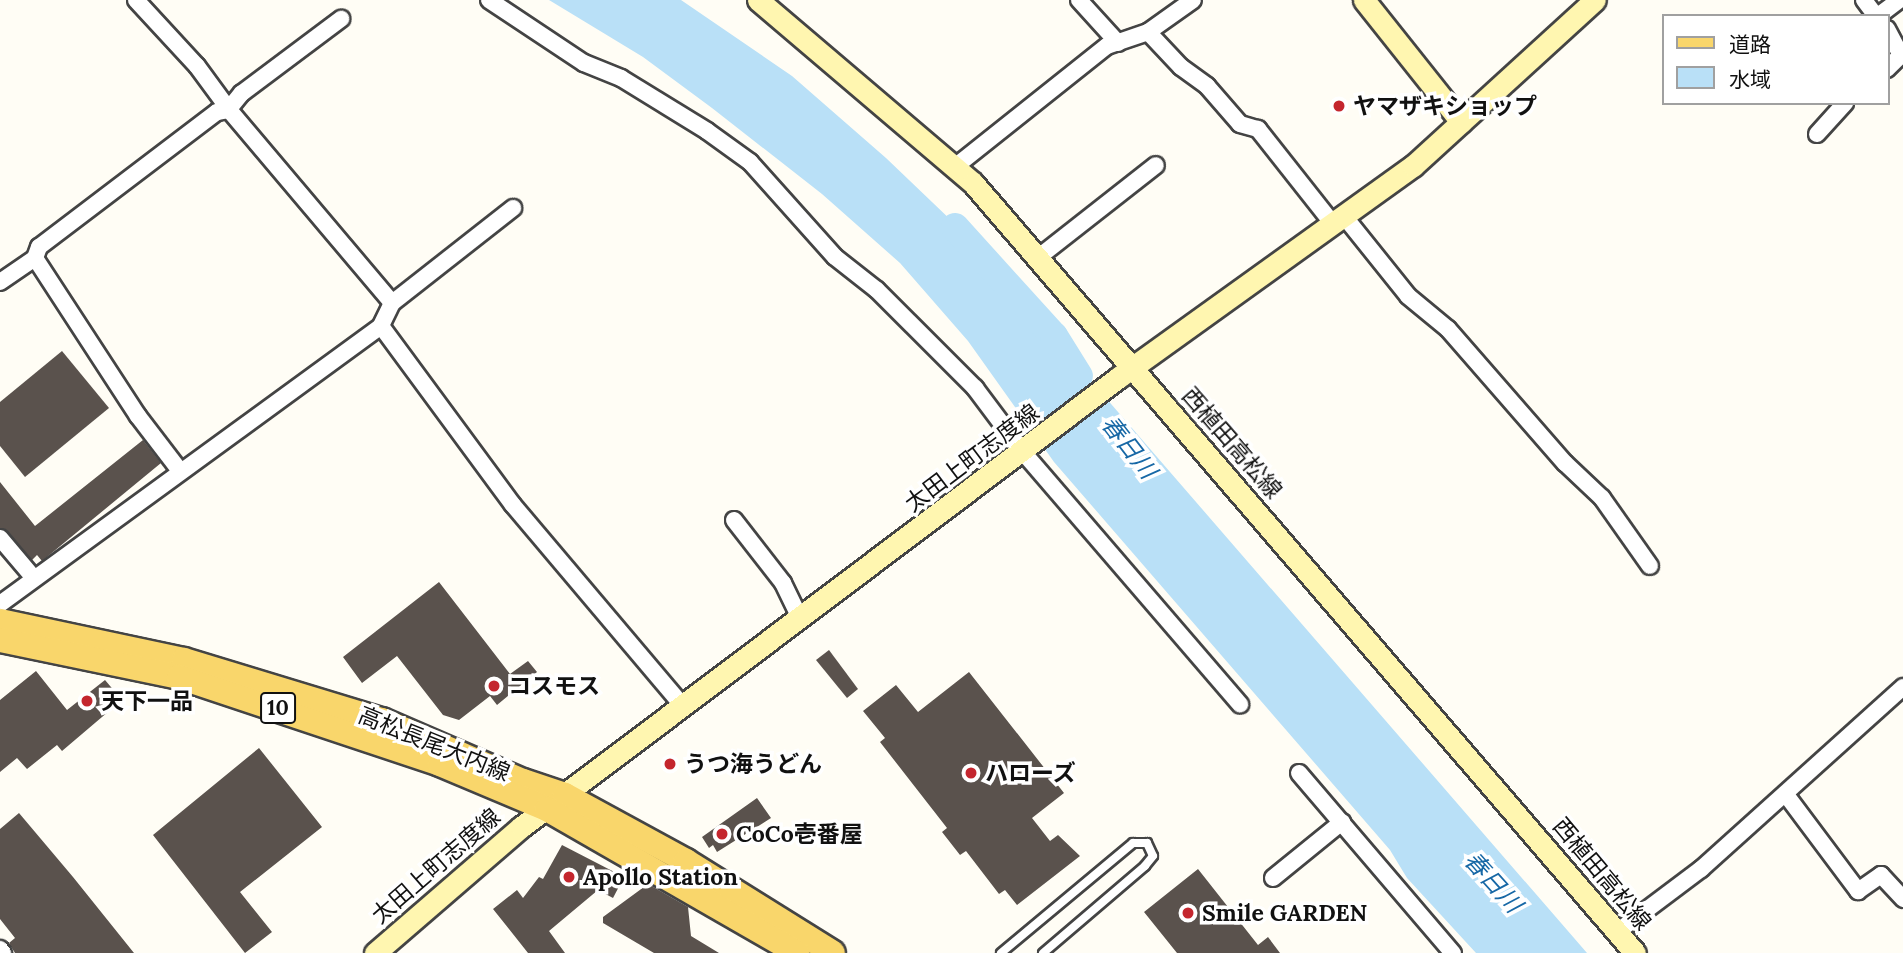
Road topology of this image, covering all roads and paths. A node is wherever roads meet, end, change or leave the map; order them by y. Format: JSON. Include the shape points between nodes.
{"nodes":[{"id":1,"x":136,"y":0,"type":"edge"},
{"id":2,"x":489,"y":0,"type":"edge"},
{"id":3,"x":758,"y":0,"type":"edge"},
{"id":4,"x":1079,"y":0,"type":"edge"},
{"id":5,"x":1193,"y":0,"type":"edge"},
{"id":6,"x":1364,"y":0,"type":"edge"},
{"id":7,"x":1595,"y":0,"type":"edge"},
{"id":8,"x":1864,"y":0,"type":"edge"},
{"id":9,"x":1899,"y":0,"type":"edge"},
{"id":10,"x":1875,"y":14,"type":"edge"},
{"id":11,"x":1880,"y":14,"type":"edge"},
{"id":12,"x":341,"y":19,"type":"dead end"},
{"id":13,"x":1149,"y":32,"type":"junction"},
{"id":14,"x":1889,"y":33,"type":"edge"},
{"id":15,"x":1118,"y":43,"type":"junction"},
{"id":16,"x":1889,"y":67,"type":"edge"},
{"id":17,"x":1843,"y":105,"type":"edge"},
{"id":18,"x":228,"y":110,"type":"junction"},
{"id":19,"x":1461,"y":121,"type":"junction"},
{"id":20,"x":1817,"y":134,"type":"dead end"},
{"id":21,"x":1156,"y":165,"type":"dead end"},
{"id":22,"x":956,"y":166,"type":"junction"},
{"id":23,"x":513,"y":208,"type":"dead end"},
{"id":24,"x":1338,"y":220,"type":"junction"},
{"id":25,"x":1040,"y":257,"type":"junction"},
{"id":26,"x":35,"y":258,"type":"junction"},
{"id":27,"x":0,"y":282,"type":"edge"},
{"id":28,"x":392,"y":303,"type":"junction"},
{"id":29,"x":381,"y":326,"type":"junction"},
{"id":30,"x":1126,"y":372,"type":"junction"},
{"id":31,"x":1027,"y":450,"type":"junction"},
{"id":32,"x":180,"y":471,"type":"junction"},
{"id":33,"x":734,"y":520,"type":"dead end"},
{"id":34,"x":0,"y":538,"type":"edge"},
{"id":35,"x":1650,"y":566,"type":"dead end"},
{"id":36,"x":33,"y":577,"type":"junction"},
{"id":37,"x":0,"y":604,"type":"edge"},
{"id":38,"x":801,"y":620,"type":"junction"},
{"id":39,"x":0,"y":621,"type":"edge"},
{"id":40,"x":0,"y":640,"type":"edge"},
{"id":41,"x":1903,"y":687,"type":"edge"},
{"id":42,"x":1240,"y":704,"type":"dead end"},
{"id":43,"x":684,"y":707,"type":"junction"},
{"id":44,"x":1299,"y":773,"type":"dead end"},
{"id":45,"x":1787,"y":796,"type":"junction"},
{"id":46,"x":556,"y":802,"type":"junction"},
{"id":47,"x":1342,"y":822,"type":"junction"},
{"id":48,"x":1273,"y":878,"type":"dead end"},
{"id":49,"x":1903,"y":899,"type":"edge"},
{"id":50,"x":1617,"y":932,"type":"junction"},
{"id":51,"x":375,"y":953,"type":"edge"},
{"id":52,"x":797,"y":953,"type":"edge"},
{"id":53,"x":832,"y":953,"type":"edge"},
{"id":54,"x":1001,"y":953,"type":"edge"},
{"id":55,"x":1043,"y":953,"type":"edge"},
{"id":56,"x":1453,"y":953,"type":"edge"},
{"id":57,"x":1635,"y":953,"type":"edge"}],
"edges":[{"from":1,"to":18,"type":"street","via":[[197,66]]},
{"from":2,"to":31,"type":"street","via":[[584,63],[621,78],[685,117],[750,162],[835,257],[935,345]]},
{"from":3,"to":22,"type":"main road","name":"西植田高松線"},
{"from":4,"to":15,"type":"street"},
{"from":5,"to":13,"type":"street"},
{"from":6,"to":19,"type":"main road"},
{"from":7,"to":19,"type":"main road","name":"太田上町志度線"},
{"from":8,"to":10,"type":"street"},
{"from":9,"to":11,"type":"street"},
{"from":12,"to":18,"type":"street","via":[[242,93]]},
{"from":13,"to":15,"type":"street"},
{"from":13,"to":24,"type":"street","via":[[1240,124],[1258,129]]},
{"from":14,"to":16,"type":"street","via":[[1901,55]]},
{"from":15,"to":22,"type":"street","via":[[1107,46]]},
{"from":17,"to":20,"type":"street"},
{"from":18,"to":26,"type":"street","via":[[217,112],[39,247]]},
{"from":18,"to":28,"type":"street"},
{"from":19,"to":24,"type":"main road","name":"太田上町志度線","via":[[1413,166]]},
{"from":21,"to":25,"type":"street"},
{"from":22,"to":25,"type":"main road","name":"西植田高松線"},
{"from":23,"to":28,"type":"street"},
{"from":24,"to":30,"type":"main road","name":"太田上町志度線"},
{"from":24,"to":35,"type":"street","via":[[1408,296],[1448,329],[1565,463],[1602,498]]},
{"from":25,"to":30,"type":"main road","name":"西植田高松線"},
{"from":26,"to":27,"type":"street"},
{"from":26,"to":32,"type":"street","via":[[138,416]]},
{"from":28,"to":29,"type":"street"},
{"from":29,"to":32,"type":"street"},
{"from":29,"to":43,"type":"street","via":[[513,505]]},
{"from":30,"to":31,"type":"main road","name":"太田上町志度線"},
{"from":30,"to":50,"type":"main road","name":"西植田高松線"},
{"from":31,"to":38,"type":"main road","name":"太田上町志度線"},
{"from":31,"to":42,"type":"street"},
{"from":32,"to":36,"type":"street"},
{"from":33,"to":38,"type":"street","via":[[783,583]]},
{"from":34,"to":36,"type":"street"},
{"from":36,"to":37,"type":"street"},
{"from":38,"to":43,"type":"main road","name":"太田上町志度線"},
{"from":39,"to":46,"type":"main road","name":"高松長尾大内線","number":"10","via":[[184,660],[382,720],[523,781]]},
{"from":40,"to":46,"type":"main road","name":"高松長尾大内線","number":"10","via":[[179,677]]},
{"from":41,"to":45,"type":"street"},
{"from":43,"to":46,"type":"main road","name":"太田上町志度線"},
{"from":44,"to":47,"type":"street"},
{"from":45,"to":49,"type":"street","via":[[1858,891],[1881,875]]},
{"from":45,"to":50,"type":"street"},
{"from":46,"to":51,"type":"main road","name":"太田上町志度線"},
{"from":46,"to":52,"type":"main road","name":"高松長尾大内線","number":"10"},
{"from":46,"to":53,"type":"main road","name":"高松長尾大内線","number":"10","via":[[686,861]]},
{"from":47,"to":48,"type":"street"},
{"from":47,"to":56,"type":"street"},
{"from":50,"to":57,"type":"main road","name":"西植田高松線"},
{"from":54,"to":55,"type":"lane","via":[[1133,843],[1147,843],[1153,856],[1145,866]]}]}
